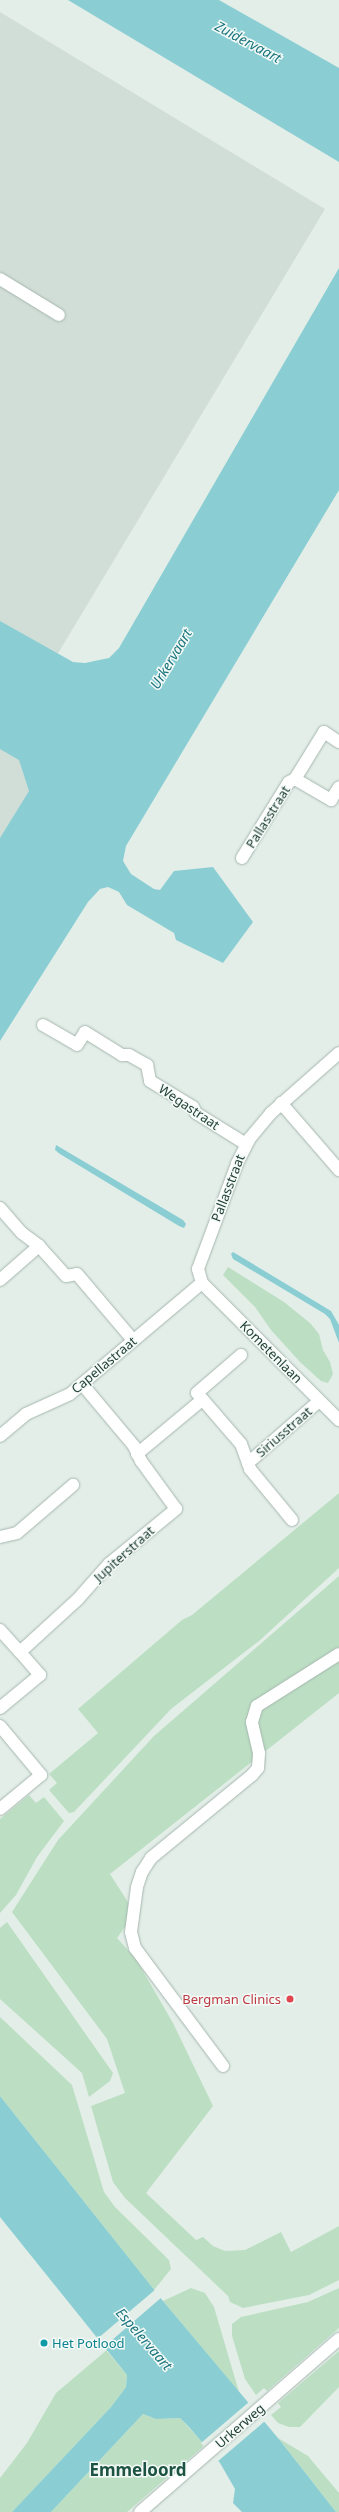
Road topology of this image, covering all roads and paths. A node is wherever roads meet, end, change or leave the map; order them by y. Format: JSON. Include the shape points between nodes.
{"nodes":[{"id":1,"x":0,"y":279,"type":"edge"},
{"id":2,"x":60,"y":314,"type":"dead end"},
{"id":3,"x":339,"y":742,"type":"edge"},
{"id":4,"x":295,"y":779,"type":"junction"},
{"id":5,"x":339,"y":787,"type":"edge"},
{"id":6,"x":242,"y":858,"type":"dead end"},
{"id":7,"x":43,"y":1025,"type":"dead end"},
{"id":8,"x":339,"y":1053,"type":"edge"},
{"id":9,"x":281,"y":1103,"type":"junction"},
{"id":10,"x":246,"y":1144,"type":"junction"},
{"id":11,"x":339,"y":1170,"type":"edge"},
{"id":12,"x":0,"y":1208,"type":"edge"},
{"id":13,"x":40,"y":1246,"type":"junction"},
{"id":14,"x":0,"y":1280,"type":"edge"},
{"id":15,"x":202,"y":1283,"type":"junction"},
{"id":16,"x":133,"y":1340,"type":"junction"},
{"id":17,"x":241,"y":1355,"type":"dead end"},
{"id":18,"x":82,"y":1384,"type":"junction"},
{"id":19,"x":202,"y":1400,"type":"junction"},
{"id":20,"x":319,"y":1401,"type":"junction"},
{"id":21,"x":339,"y":1420,"type":"edge"},
{"id":22,"x":0,"y":1436,"type":"edge"},
{"id":23,"x":137,"y":1454,"type":"junction"},
{"id":24,"x":248,"y":1463,"type":"junction"},
{"id":25,"x":73,"y":1485,"type":"dead end"},
{"id":26,"x":292,"y":1520,"type":"dead end"},
{"id":27,"x":0,"y":1537,"type":"edge"},
{"id":28,"x":0,"y":1630,"type":"edge"},
{"id":29,"x":20,"y":1652,"type":"junction"},
{"id":30,"x":339,"y":1654,"type":"edge"},
{"id":31,"x":0,"y":1708,"type":"edge"},
{"id":32,"x":0,"y":1726,"type":"edge"},
{"id":33,"x":0,"y":1809,"type":"edge"},
{"id":34,"x":223,"y":2066,"type":"dead end"},
{"id":35,"x":339,"y":2339,"type":"edge"},
{"id":36,"x":140,"y":2512,"type":"edge"}],
"edges":[{"from":1,"to":2,"type":"street"},
{"from":3,"to":4,"type":"street","name":"Pallasstraat","via":[[324,732]]},
{"from":4,"to":5,"type":"street","name":"Pallasstraat","via":[[331,800]]},
{"from":4,"to":6,"type":"street","name":"Pallasstraat","via":[[288,782]]},
{"from":7,"to":10,"type":"street","name":"Wegastraat","via":[[77,1045],[85,1032],[122,1055],[128,1055],[147,1065],[150,1081]]},
{"from":8,"to":9,"type":"street","name":"Pallasstraat"},
{"from":9,"to":10,"type":"street","name":"Pallasstraat","via":[[262,1121]]},
{"from":9,"to":11,"type":"street"},
{"from":10,"to":15,"type":"street","name":"Pallasstraat","via":[[200,1261],[198,1274]]},
{"from":12,"to":13,"type":"street","via":[[22,1233]]},
{"from":13,"to":14,"type":"street"},
{"from":13,"to":16,"type":"street","via":[[66,1276],[77,1274]]},
{"from":15,"to":16,"type":"street","name":"Capellastraat"},
{"from":15,"to":20,"type":"street","name":"Kometenlaan"},
{"from":16,"to":18,"type":"street","name":"Capellastraat"},
{"from":17,"to":19,"type":"street","via":[[197,1393]]},
{"from":18,"to":22,"type":"street","name":"Capellastraat","via":[[70,1394],[26,1414]]},
{"from":18,"to":23,"type":"street","name":"Jupiterstraat","via":[[134,1446]]},
{"from":19,"to":23,"type":"street"},
{"from":19,"to":24,"type":"street","name":"Siriusstraat","via":[[241,1444]]},
{"from":20,"to":21,"type":"street","name":"Kometenlaan"},
{"from":20,"to":24,"type":"street","name":"Siriusstraat"},
{"from":23,"to":29,"type":"street","name":"Jupiterstraat","via":[[176,1509],[109,1564],[78,1599]]},
{"from":24,"to":26,"type":"street","name":"Siriusstraat"},
{"from":25,"to":27,"type":"street","via":[[17,1533]]},
{"from":28,"to":29,"type":"street"},
{"from":29,"to":31,"type":"street","via":[[40,1675]]},
{"from":30,"to":34,"type":"street","via":[[257,1706],[252,1722],[259,1753],[258,1768],[151,1858],[142,1872],[137,1887],[131,1932],[135,1948]]},
{"from":32,"to":33,"type":"street","via":[[41,1775]]},
{"from":35,"to":36,"type":"street","name":"Urkerweg"}]}
